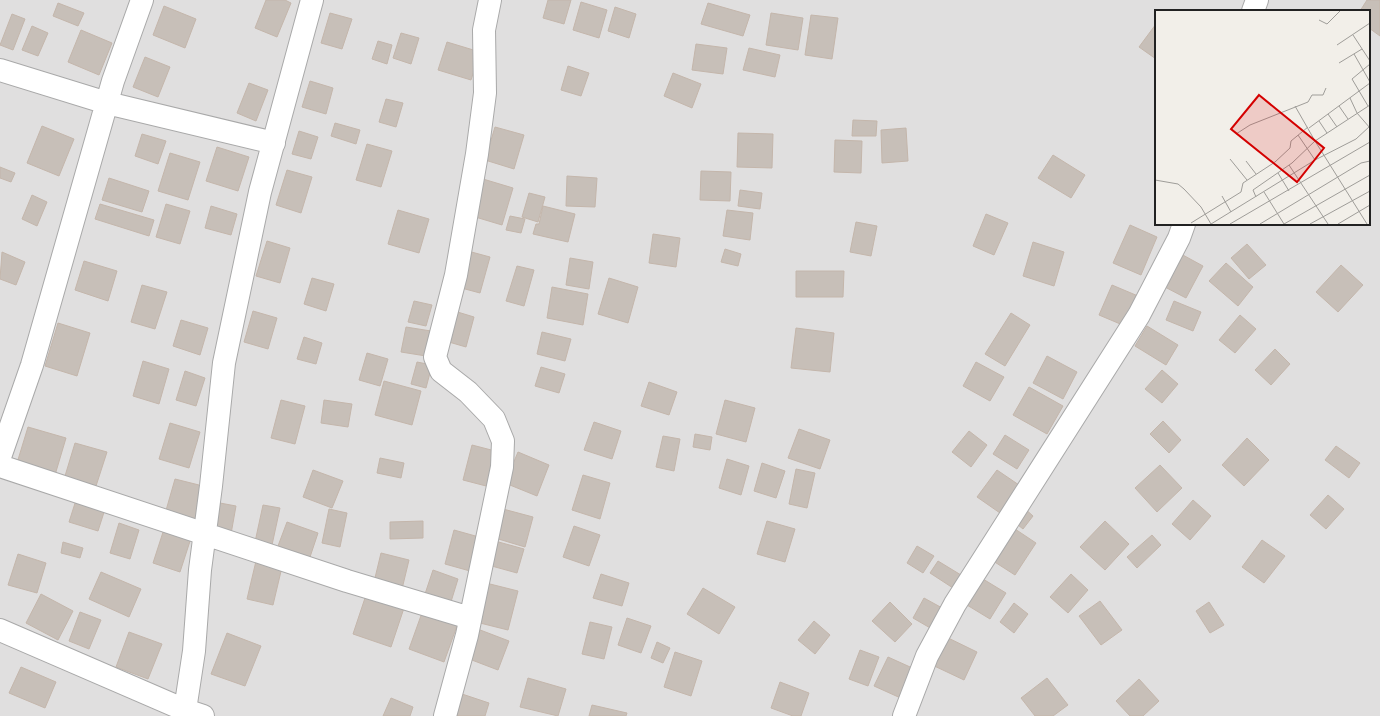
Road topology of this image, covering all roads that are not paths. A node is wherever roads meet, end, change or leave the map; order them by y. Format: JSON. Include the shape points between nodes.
{"nodes":[{"id":1,"x":142,"y":0,"type":"edge"},
{"id":2,"x":312,"y":0,"type":"edge"},
{"id":3,"x":490,"y":0,"type":"edge"},
{"id":4,"x":1257,"y":0,"type":"edge"},
{"id":5,"x":1253,"y":10,"type":"edge"},
{"id":6,"x":0,"y":70,"type":"edge"},
{"id":7,"x":107,"y":103,"type":"junction"},
{"id":8,"x":274,"y":143,"type":"junction"},
{"id":9,"x":1184,"y":225,"type":"edge"},
{"id":10,"x":0,"y":456,"type":"edge"},
{"id":11,"x":0,"y":466,"type":"edge"},
{"id":12,"x":205,"y":535,"type":"junction"},
{"id":13,"x":470,"y":618,"type":"junction"},
{"id":14,"x":0,"y":630,"type":"edge"},
{"id":15,"x":190,"y":714,"type":"edge"},
{"id":16,"x":445,"y":716,"type":"edge"},
{"id":17,"x":904,"y":716,"type":"edge"}],
"edges":[{"from":1,"to":7,"type":"street"},
{"from":2,"to":8,"type":"street"},
{"from":3,"to":13,"type":"street","via":[[484,30],[485,93],[477,154],[456,275],[435,357],[441,370],[468,392],[494,419],[503,441],[502,467]]},
{"from":4,"to":5,"type":"street"},
{"from":6,"to":7,"type":"street"},
{"from":7,"to":8,"type":"street"},
{"from":7,"to":10,"type":"street","via":[[32,365]]},
{"from":8,"to":12,"type":"street","via":[[260,192],[224,362]]},
{"from":9,"to":17,"type":"street","via":[[1140,315],[955,604],[928,656]]},
{"from":11,"to":12,"type":"street"},
{"from":12,"to":13,"type":"street"},
{"from":12,"to":15,"type":"street"},
{"from":13,"to":16,"type":"street"},
{"from":14,"to":15,"type":"street"}]}
